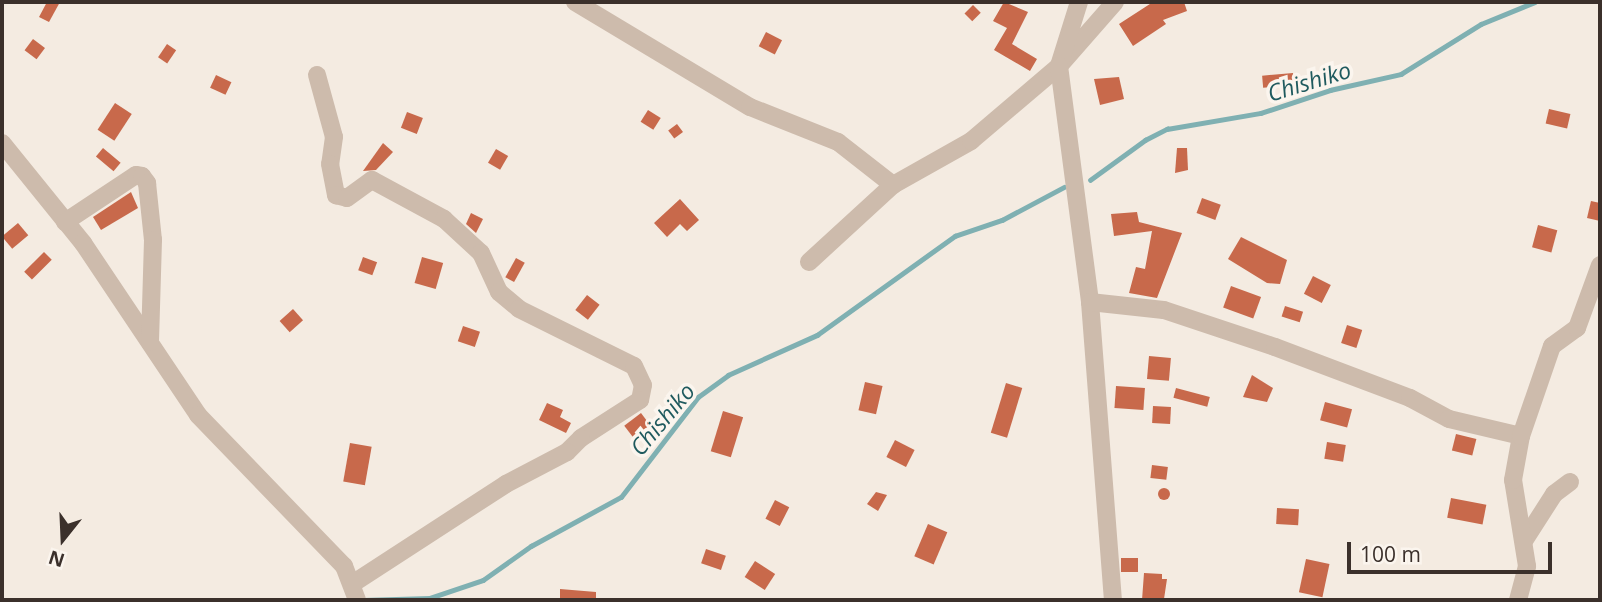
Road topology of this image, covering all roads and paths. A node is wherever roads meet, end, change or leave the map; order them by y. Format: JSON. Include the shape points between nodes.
{"nodes":[{"id":1,"x":575,"y":2,"type":"edge"},
{"id":2,"x":1079,"y":2,"type":"edge"},
{"id":3,"x":1115,"y":2,"type":"edge"},
{"id":4,"x":1059,"y":66,"type":"junction"},
{"id":5,"x":317,"y":75,"type":"dead end"},
{"id":6,"x":2,"y":143,"type":"edge"},
{"id":7,"x":893,"y":185,"type":"junction"},
{"id":8,"x":65,"y":222,"type":"junction"},
{"id":9,"x":809,"y":262,"type":"dead end"},
{"id":10,"x":1600,"y":264,"type":"edge"},
{"id":11,"x":1090,"y":302,"type":"junction"},
{"id":12,"x":150,"y":342,"type":"junction"},
{"id":13,"x":1521,"y":436,"type":"junction"},
{"id":14,"x":1570,"y":482,"type":"dead end"},
{"id":15,"x":1524,"y":541,"type":"junction"},
{"id":16,"x":354,"y":592,"type":"edge"},
{"id":17,"x":1113,"y":600,"type":"edge"},
{"id":18,"x":1518,"y":600,"type":"edge"}],
"edges":[{"from":1,"to":7,"type":"street","via":[[750,107],[838,142]]},
{"from":2,"to":4,"type":"street"},
{"from":3,"to":4,"type":"street"},
{"from":4,"to":7,"type":"street","via":[[971,141]]},
{"from":4,"to":11,"type":"street"},
{"from":5,"to":16,"type":"street","via":[[334,137],[330,164],[336,195],[347,198],[372,180],[444,219],[481,253],[499,292],[519,310],[634,366],[643,385],[640,400],[581,438],[568,453],[506,484],[375,565]]},
{"from":6,"to":8,"type":"street"},
{"from":7,"to":9,"type":"street"},
{"from":8,"to":12,"type":"street"},
{"from":8,"to":12,"type":"street","via":[[136,175],[147,183],[153,240]]},
{"from":10,"to":13,"type":"street","via":[[1577,328],[1552,346]]},
{"from":11,"to":13,"type":"street","via":[[1164,310],[1410,398],[1449,419]]},
{"from":11,"to":17,"type":"street"},
{"from":12,"to":16,"type":"street","via":[[198,415],[344,566]]},
{"from":13,"to":15,"type":"street","via":[[1513,480]]},
{"from":14,"to":15,"type":"street","via":[[1555,494]]},
{"from":15,"to":18,"type":"street","via":[[1526,582]]}]}
